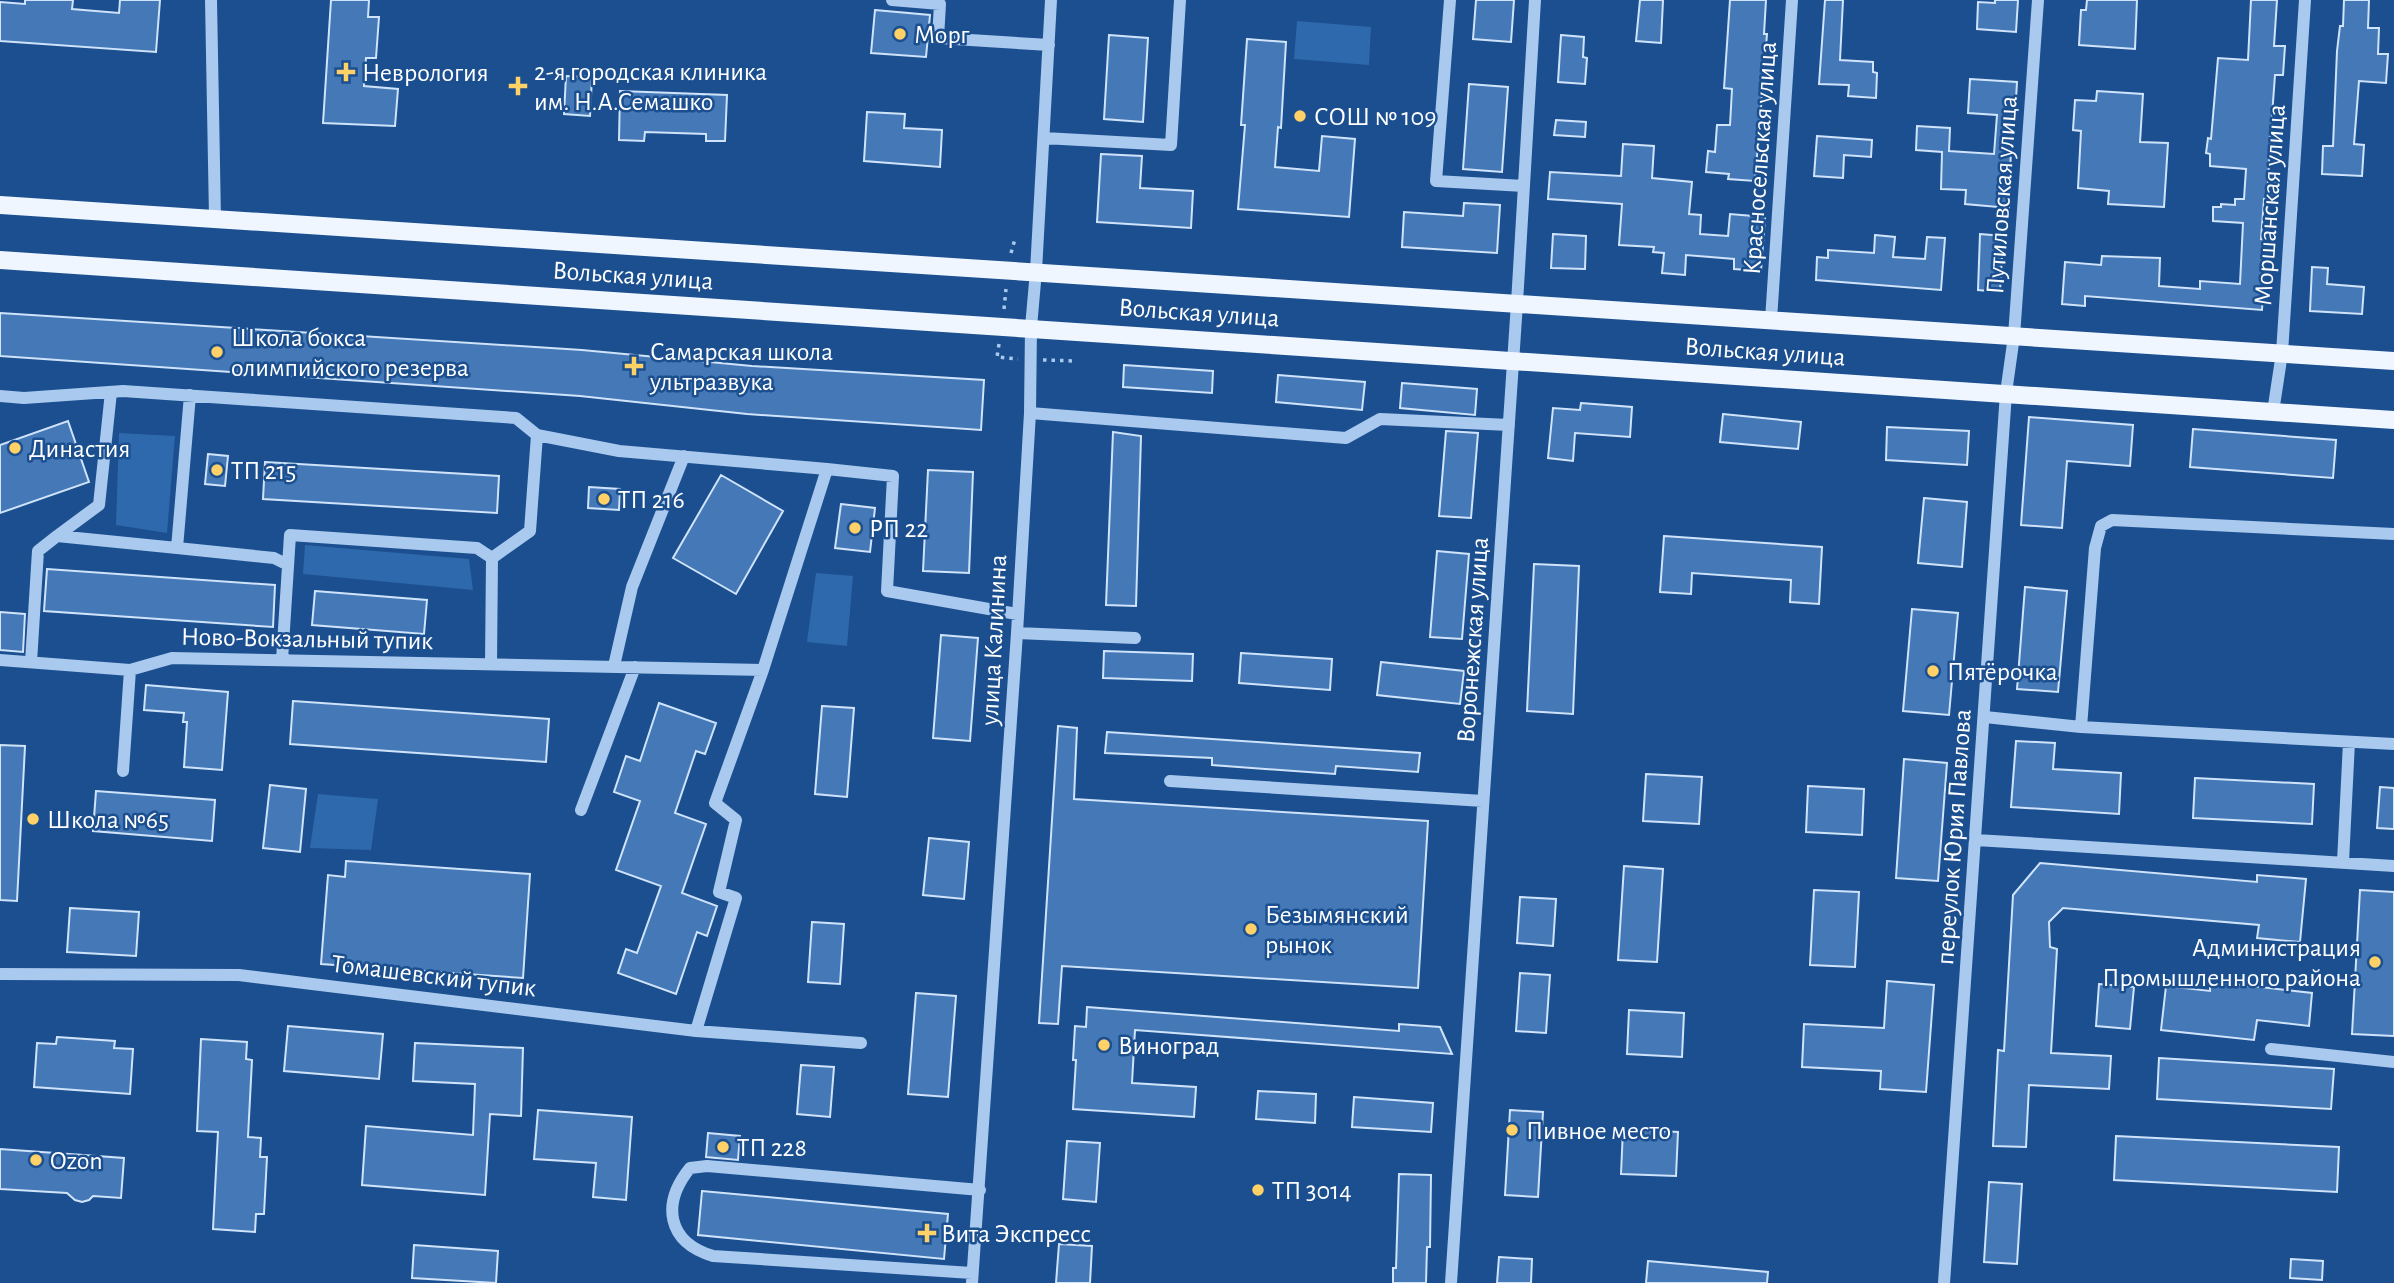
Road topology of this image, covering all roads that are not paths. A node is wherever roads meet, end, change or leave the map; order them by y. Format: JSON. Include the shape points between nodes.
{"nodes":[{"id":1,"x":211,"y":0,"type":"edge"},
{"id":2,"x":892,"y":0,"type":"edge"},
{"id":3,"x":1051,"y":0,"type":"edge"},
{"id":4,"x":1180,"y":0,"type":"edge"},
{"id":5,"x":1450,"y":0,"type":"edge"},
{"id":6,"x":1535,"y":0,"type":"edge"},
{"id":7,"x":1793,"y":0,"type":"edge"},
{"id":8,"x":2038,"y":0,"type":"edge"},
{"id":9,"x":2305,"y":0,"type":"edge"},
{"id":10,"x":1049,"y":45,"type":"junction"},
{"id":11,"x":1044,"y":138,"type":"junction"},
{"id":12,"x":1524,"y":186,"type":"junction"},
{"id":13,"x":0,"y":205,"type":"edge"},
{"id":14,"x":215,"y":218,"type":"junction"},
{"id":15,"x":0,"y":260,"type":"edge"},
{"id":16,"x":1036,"y":271,"type":"junction"},
{"id":17,"x":1517,"y":303,"type":"junction"},
{"id":18,"x":1771,"y":320,"type":"junction"},
{"id":19,"x":1031,"y":327,"type":"junction"},
{"id":20,"x":2014,"y":335,"type":"junction"},
{"id":21,"x":2282,"y":353,"type":"junction"},
{"id":22,"x":1513,"y":360,"type":"junction"},
{"id":23,"x":2394,"y":361,"type":"edge"},
{"id":24,"x":111,"y":392,"type":"junction"},
{"id":25,"x":2006,"y":393,"type":"junction"},
{"id":26,"x":190,"y":395,"type":"junction"},
{"id":27,"x":0,"y":396,"type":"edge"},
{"id":28,"x":2273,"y":411,"type":"junction"},
{"id":29,"x":1030,"y":412,"type":"junction"},
{"id":30,"x":2394,"y":420,"type":"edge"},
{"id":31,"x":1509,"y":425,"type":"junction"},
{"id":32,"x":537,"y":435,"type":"junction"},
{"id":33,"x":684,"y":456,"type":"junction"},
{"id":34,"x":827,"y":469,"type":"junction"},
{"id":35,"x":2394,"y":534,"type":"edge"},
{"id":36,"x":57,"y":536,"type":"junction"},
{"id":37,"x":177,"y":548,"type":"junction"},
{"id":38,"x":492,"y":558,"type":"junction"},
{"id":39,"x":288,"y":565,"type":"junction"},
{"id":40,"x":1017,"y":614,"type":"junction"},
{"id":41,"x":1017,"y":633,"type":"junction"},
{"id":42,"x":1135,"y":638,"type":"dead end"},
{"id":43,"x":0,"y":660,"type":"edge"},
{"id":44,"x":282,"y":660,"type":"junction"},
{"id":45,"x":31,"y":662,"type":"junction"},
{"id":46,"x":491,"y":664,"type":"junction"},
{"id":47,"x":614,"y":666,"type":"junction"},
{"id":48,"x":635,"y":667,"type":"junction"},
{"id":49,"x":130,"y":670,"type":"junction"},
{"id":50,"x":764,"y":670,"type":"junction"},
{"id":51,"x":1985,"y":717,"type":"junction"},
{"id":52,"x":2081,"y":727,"type":"junction"},
{"id":53,"x":2349,"y":741,"type":"junction"},
{"id":54,"x":2394,"y":744,"type":"edge"},
{"id":55,"x":123,"y":771,"type":"dead end"},
{"id":56,"x":1170,"y":781,"type":"dead end"},
{"id":57,"x":1483,"y":801,"type":"junction"},
{"id":58,"x":581,"y":810,"type":"dead end"},
{"id":59,"x":1976,"y":840,"type":"junction"},
{"id":60,"x":2343,"y":862,"type":"junction"},
{"id":61,"x":2394,"y":866,"type":"edge"},
{"id":62,"x":0,"y":974,"type":"edge"},
{"id":63,"x":696,"y":1031,"type":"junction"},
{"id":64,"x":861,"y":1043,"type":"dead end"},
{"id":65,"x":2271,"y":1049,"type":"dead end"},
{"id":66,"x":2394,"y":1062,"type":"edge"},
{"id":67,"x":980,"y":1190,"type":"junction"},
{"id":68,"x":972,"y":1278,"type":"edge"},
{"id":69,"x":1451,"y":1283,"type":"edge"},
{"id":70,"x":1944,"y":1283,"type":"edge"}],
"edges":[{"from":1,"to":14,"type":"street"},
{"from":2,"to":10,"type":"street","via":[[940,4],[938,38]]},
{"from":3,"to":10,"type":"street","name":"улица Калинина"},
{"from":4,"to":11,"type":"street","via":[[1171,145]]},
{"from":5,"to":12,"type":"street","via":[[1436,181]]},
{"from":6,"to":12,"type":"street","name":"Воронежская улица"},
{"from":7,"to":18,"type":"street","name":"Красносельская улица"},
{"from":8,"to":20,"type":"street","name":"Путиловская улица"},
{"from":9,"to":21,"type":"street","name":"Моршанская улица"},
{"from":10,"to":11,"type":"street","name":"улица Калинина"},
{"from":11,"to":16,"type":"street","name":"улица Калинина"},
{"from":12,"to":17,"type":"street","name":"Воронежская улица"},
{"from":13,"to":14,"type":"main road","name":"Вольская улица"},
{"from":14,"to":16,"type":"main road","name":"Вольская улица"},
{"from":15,"to":19,"type":"main road","name":"Вольская улица"},
{"from":16,"to":17,"type":"main road","name":"Вольская улица"},
{"from":16,"to":19,"type":"street","name":"улица Калинина"},
{"from":17,"to":18,"type":"main road","name":"Вольская улица"},
{"from":17,"to":22,"type":"street","name":"Воронежская улица"},
{"from":18,"to":20,"type":"main road","name":"Вольская улица"},
{"from":19,"to":22,"type":"main road","name":"Вольская улица"},
{"from":19,"to":29,"type":"street","name":"улица Калинина"},
{"from":20,"to":21,"type":"main road","name":"Вольская улица"},
{"from":20,"to":25,"type":"street","name":"Путиловская улица"},
{"from":21,"to":23,"type":"main road","name":"Вольская улица"},
{"from":21,"to":28,"type":"street","name":"Моршанская улица"},
{"from":22,"to":25,"type":"main road","name":"Вольская улица"},
{"from":22,"to":31,"type":"street","name":"Воронежская улица"},
{"from":24,"to":26,"type":"street"},
{"from":24,"to":27,"type":"street"},
{"from":24,"to":36,"type":"street","via":[[99,505]]},
{"from":25,"to":28,"type":"main road","name":"Вольская улица"},
{"from":25,"to":51,"type":"street","name":"переулок Юрия Павлова"},
{"from":26,"to":32,"type":"street","via":[[516,418]]},
{"from":26,"to":37,"type":"street"},
{"from":28,"to":30,"type":"main road","name":"Вольская улица"},
{"from":29,"to":31,"type":"street","via":[[1346,438],[1380,419]]},
{"from":29,"to":40,"type":"street","name":"улица Калинина"},
{"from":31,"to":57,"type":"street","name":"Воронежская улица"},
{"from":32,"to":33,"type":"street","via":[[620,451]]},
{"from":32,"to":38,"type":"street","via":[[530,531]]},
{"from":33,"to":34,"type":"street"},
{"from":33,"to":47,"type":"street","via":[[632,587]]},
{"from":34,"to":40,"type":"street","via":[[893,476],[887,591]]},
{"from":34,"to":50,"type":"street"},
{"from":35,"to":52,"type":"street","via":[[2112,520],[2101,526],[2095,548]]},
{"from":36,"to":37,"type":"street"},
{"from":36,"to":45,"type":"street","via":[[38,551]]},
{"from":37,"to":39,"type":"street","via":[[274,558]]},
{"from":38,"to":39,"type":"street","via":[[477,548],[290,535]]},
{"from":38,"to":46,"type":"street"},
{"from":39,"to":44,"type":"street"},
{"from":40,"to":41,"type":"street","name":"улица Калинина"},
{"from":41,"to":42,"type":"street"},
{"from":41,"to":67,"type":"street","name":"улица Калинина"},
{"from":43,"to":45,"type":"street","name":"Ново-Вокзальный тупик"},
{"from":44,"to":46,"type":"street","name":"Ново-Вокзальный тупик"},
{"from":44,"to":49,"type":"street","name":"Ново-Вокзальный тупик","via":[[172,658]]},
{"from":45,"to":49,"type":"street","name":"Ново-Вокзальный тупик"},
{"from":46,"to":47,"type":"street","name":"Ново-Вокзальный тупик"},
{"from":47,"to":48,"type":"street","name":"Ново-Вокзальный тупик"},
{"from":48,"to":50,"type":"street","name":"Ново-Вокзальный тупик"},
{"from":48,"to":58,"type":"street"},
{"from":49,"to":55,"type":"street"},
{"from":50,"to":63,"type":"street","via":[[715,803],[736,820],[719,892],[736,898]]},
{"from":51,"to":52,"type":"street"},
{"from":51,"to":59,"type":"street","name":"переулок Юрия Павлова"},
{"from":52,"to":53,"type":"street"},
{"from":53,"to":54,"type":"street"},
{"from":53,"to":60,"type":"street"},
{"from":56,"to":57,"type":"street"},
{"from":57,"to":69,"type":"street","name":"Воронежская улица"},
{"from":59,"to":60,"type":"street"},
{"from":59,"to":70,"type":"street","name":"переулок Юрия Павлова"},
{"from":60,"to":61,"type":"street"},
{"from":62,"to":63,"type":"street","name":"Томашевский тупик","via":[[239,975]]},
{"from":63,"to":64,"type":"street","name":"Томашевский тупик"},
{"from":65,"to":66,"type":"street"},
{"from":67,"to":68,"type":"street","name":"улица Калинина"},
{"from":67,"to":68,"type":"street","via":[[707,1166],[690,1168],[673,1199],[675,1226],[694,1250],[713,1256]]}]}
